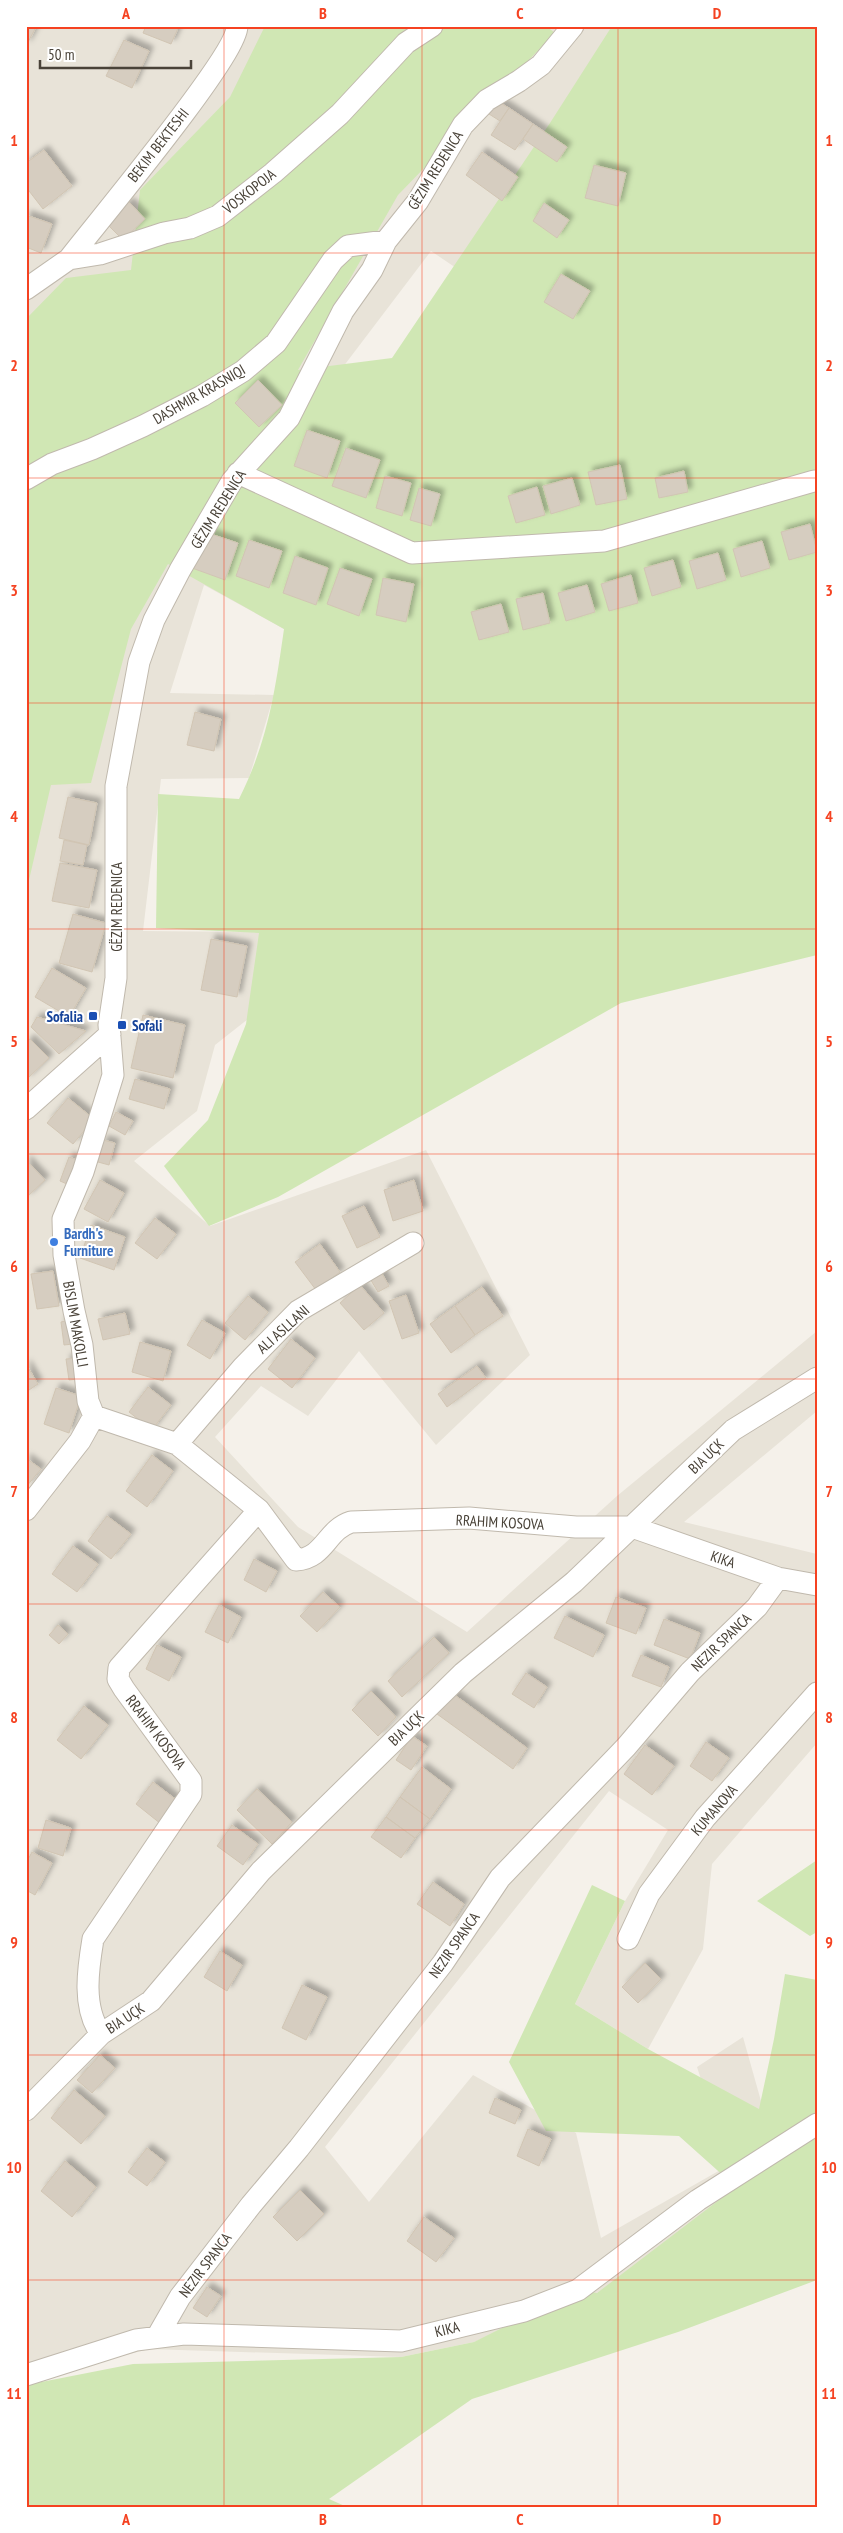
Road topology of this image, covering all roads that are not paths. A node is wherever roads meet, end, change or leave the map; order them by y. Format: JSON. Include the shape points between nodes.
{"nodes":[{"id":1,"x":237,"y":26,"type":"edge"},
{"id":2,"x":432,"y":26,"type":"edge"},
{"id":3,"x":573,"y":26,"type":"edge"},
{"id":4,"x":386,"y":241,"type":"junction"},
{"id":5,"x":69,"y":259,"type":"junction"},
{"id":6,"x":26,"y":288,"type":"edge"},
{"id":7,"x":238,"y":474,"type":"junction"},
{"id":8,"x":26,"y":479,"type":"edge"},
{"id":9,"x":814,"y":481,"type":"dead end"},
{"id":10,"x":110,"y":1034,"type":"junction"},
{"id":11,"x":26,"y":1109,"type":"edge"},
{"id":12,"x":413,"y":1243,"type":"dead end"},
{"id":13,"x":817,"y":1378,"type":"edge"},
{"id":14,"x":94,"y":1416,"type":"junction"},
{"id":15,"x":177,"y":1444,"type":"junction"},
{"id":16,"x":26,"y":1510,"type":"edge"},
{"id":17,"x":259,"y":1510,"type":"junction"},
{"id":18,"x":632,"y":1527,"type":"junction"},
{"id":19,"x":778,"y":1578,"type":"junction"},
{"id":20,"x":817,"y":1585,"type":"edge"},
{"id":21,"x":817,"y":1693,"type":"edge"},
{"id":22,"x":628,"y":1939,"type":"dead end"},
{"id":23,"x":101,"y":2034,"type":"junction"},
{"id":24,"x":26,"y":2110,"type":"edge"},
{"id":25,"x":817,"y":2124,"type":"edge"},
{"id":26,"x":157,"y":2337,"type":"junction"},
{"id":27,"x":26,"y":2375,"type":"edge"}],
"edges":[{"from":1,"to":5,"type":"street","name":"BEKIM BEKTESHI","via":[[234,41],[199,94]]},
{"from":2,"to":5,"type":"street","name":"VOSKOPOJA","via":[[406,43],[340,114],[218,216],[190,228],[100,254]]},
{"from":3,"to":4,"type":"street","name":"GËZIM REDENICA","via":[[541,65],[487,100],[463,125],[418,201]]},
{"from":4,"to":7,"type":"street","name":"GËZIM REDENICA","via":[[372,270],[342,311],[289,418]]},
{"from":4,"to":8,"type":"street","name":"DASHMIR KRASNIQI","via":[[348,246],[333,260],[276,343],[243,371],[143,426],[52,464]]},
{"from":5,"to":6,"type":"street","name":"VOSKOPOJA"},
{"from":7,"to":9,"type":"street","via":[[412,553],[604,541]]},
{"from":7,"to":10,"type":"street","name":"GËZIM REDENICA","via":[[180,570],[154,620],[138,662],[116,786],[116,978]]},
{"from":10,"to":11,"type":"street"},
{"from":10,"to":14,"type":"street","name":"BISLIM MAKOLLI","via":[[113,1076],[83,1172],[63,1219],[64,1254],[82,1345],[88,1401]]},
{"from":12,"to":15,"type":"street","name":"ALI ASLLANI","via":[[298,1311],[242,1366]]},
{"from":13,"to":18,"type":"street","name":"BIA UÇK","via":[[733,1430]]},
{"from":14,"to":15,"type":"street","name":"RRAHIM KOSOVA"},
{"from":14,"to":16,"type":"street","via":[[80,1441]]},
{"from":15,"to":17,"type":"street","name":"RRAHIM KOSOVA"},
{"from":17,"to":18,"type":"street","name":"RRAHIM KOSOVA","via":[[296,1560],[317,1554],[338,1527],[352,1522],[469,1518],[576,1527]]},
{"from":17,"to":23,"type":"street","name":"RRAHIM KOSOVA","via":[[119,1668],[118,1679],[124,1689],[191,1781],[191,1794],[93,1939],[88,1991],[93,2023]]},
{"from":18,"to":19,"type":"street","name":"KIKA"},
{"from":18,"to":23,"type":"street","name":"BIA UÇK","via":[[574,1582],[463,1673],[261,1872],[151,2001]]},
{"from":19,"to":20,"type":"street","name":"KIKA"},
{"from":19,"to":26,"type":"street","name":"NEZIR SPANCA","via":[[757,1607],[690,1672],[626,1747],[500,1878],[443,1963],[180,2297]]},
{"from":21,"to":22,"type":"street","name":"KUMANOVA","via":[[705,1818],[648,1894]]},
{"from":23,"to":24,"type":"street","name":"BIA UÇK"},
{"from":25,"to":26,"type":"street","name":"KIKA","via":[[698,2200],[578,2290],[524,2310],[401,2341],[184,2334]]},
{"from":26,"to":27,"type":"street","name":"KIKA","via":[[136,2340]]}]}
